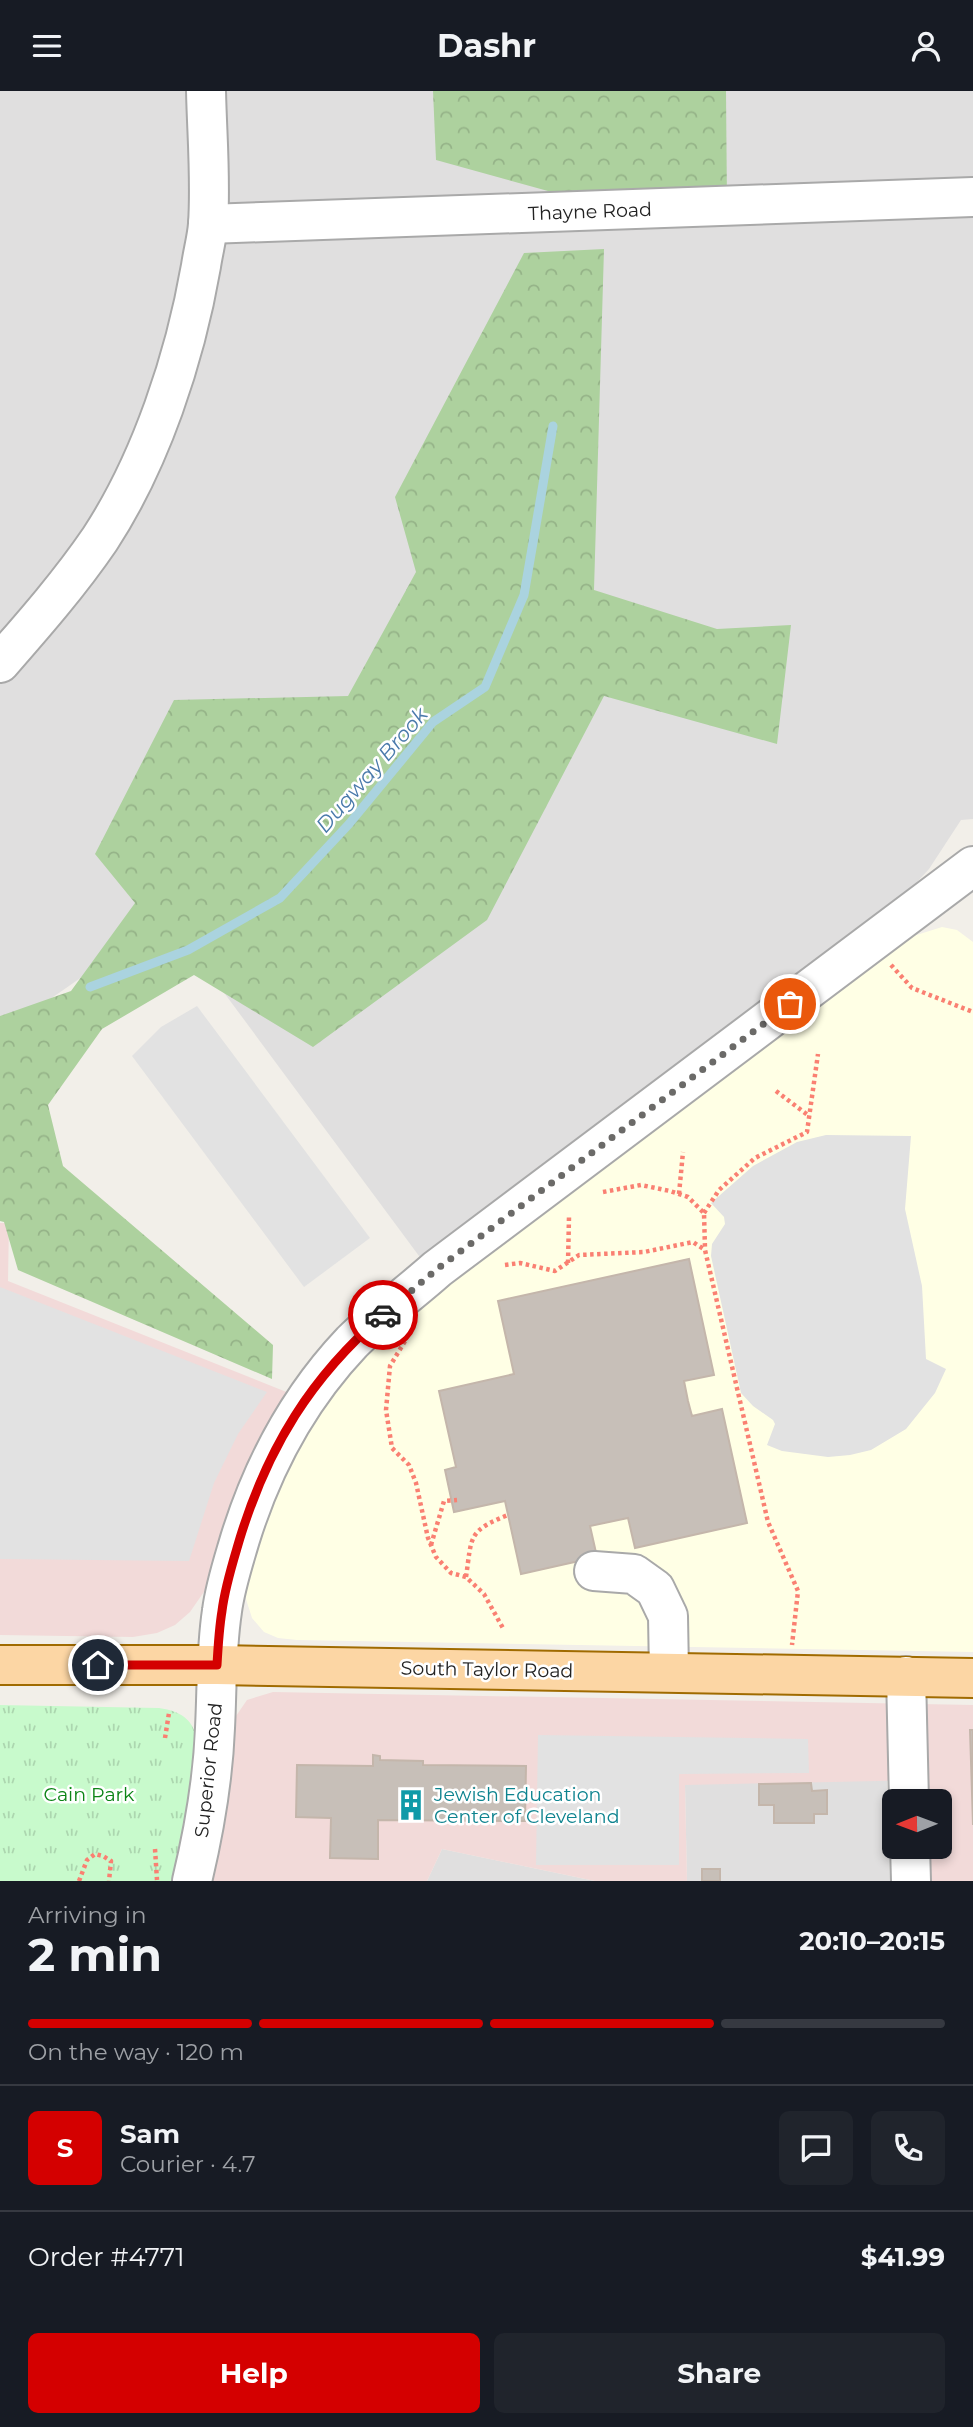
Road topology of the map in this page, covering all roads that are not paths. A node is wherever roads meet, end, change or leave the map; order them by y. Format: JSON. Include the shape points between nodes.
{"nodes":[{"id":1,"x":206,"y":91,"type":"edge"},
{"id":2,"x":973,"y":197,"type":"edge"},
{"id":3,"x":208,"y":224,"type":"junction"},
{"id":4,"x":0,"y":663,"type":"edge"},
{"id":5,"x":973,"y":866,"type":"edge"},
{"id":6,"x":594,"y":1571,"type":"dead end"},
{"id":7,"x":0,"y":1665,"type":"edge"},
{"id":8,"x":217,"y":1665,"type":"junction"},
{"id":9,"x":669,"y":1672,"type":"junction"},
{"id":10,"x":906,"y":1676,"type":"junction"},
{"id":11,"x":973,"y":1678,"type":"edge"},
{"id":12,"x":909,"y":1789,"type":"edge"},
{"id":13,"x":910,"y":1859,"type":"edge"},
{"id":14,"x":192,"y":1881,"type":"edge"},
{"id":15,"x":911,"y":1881,"type":"edge"}],
"edges":[{"from":1,"to":3,"type":"street"},
{"from":2,"to":3,"type":"street","name":"Thayne Road"},
{"from":3,"to":4,"type":"street","via":[[179,358],[158,422],[130,484],[100,538],[55,600]]},
{"from":5,"to":8,"type":"street","name":"Superior Road","via":[[437,1269],[354,1341],[294,1415],[258,1485],[230,1572]]},
{"from":6,"to":9,"type":"street","via":[[634,1574],[654,1589],[668,1616]]},
{"from":7,"to":8,"type":"main road","name":"South Taylor Road"},
{"from":8,"to":9,"type":"main road","name":"South Taylor Road"},
{"from":8,"to":14,"type":"street","name":"Superior Road","via":[[208,1803]]},
{"from":9,"to":10,"type":"main road","name":"South Taylor Road"},
{"from":10,"to":11,"type":"main road","name":"South Taylor Road"},
{"from":10,"to":12,"type":"street"},
{"from":13,"to":15,"type":"street"}]}
